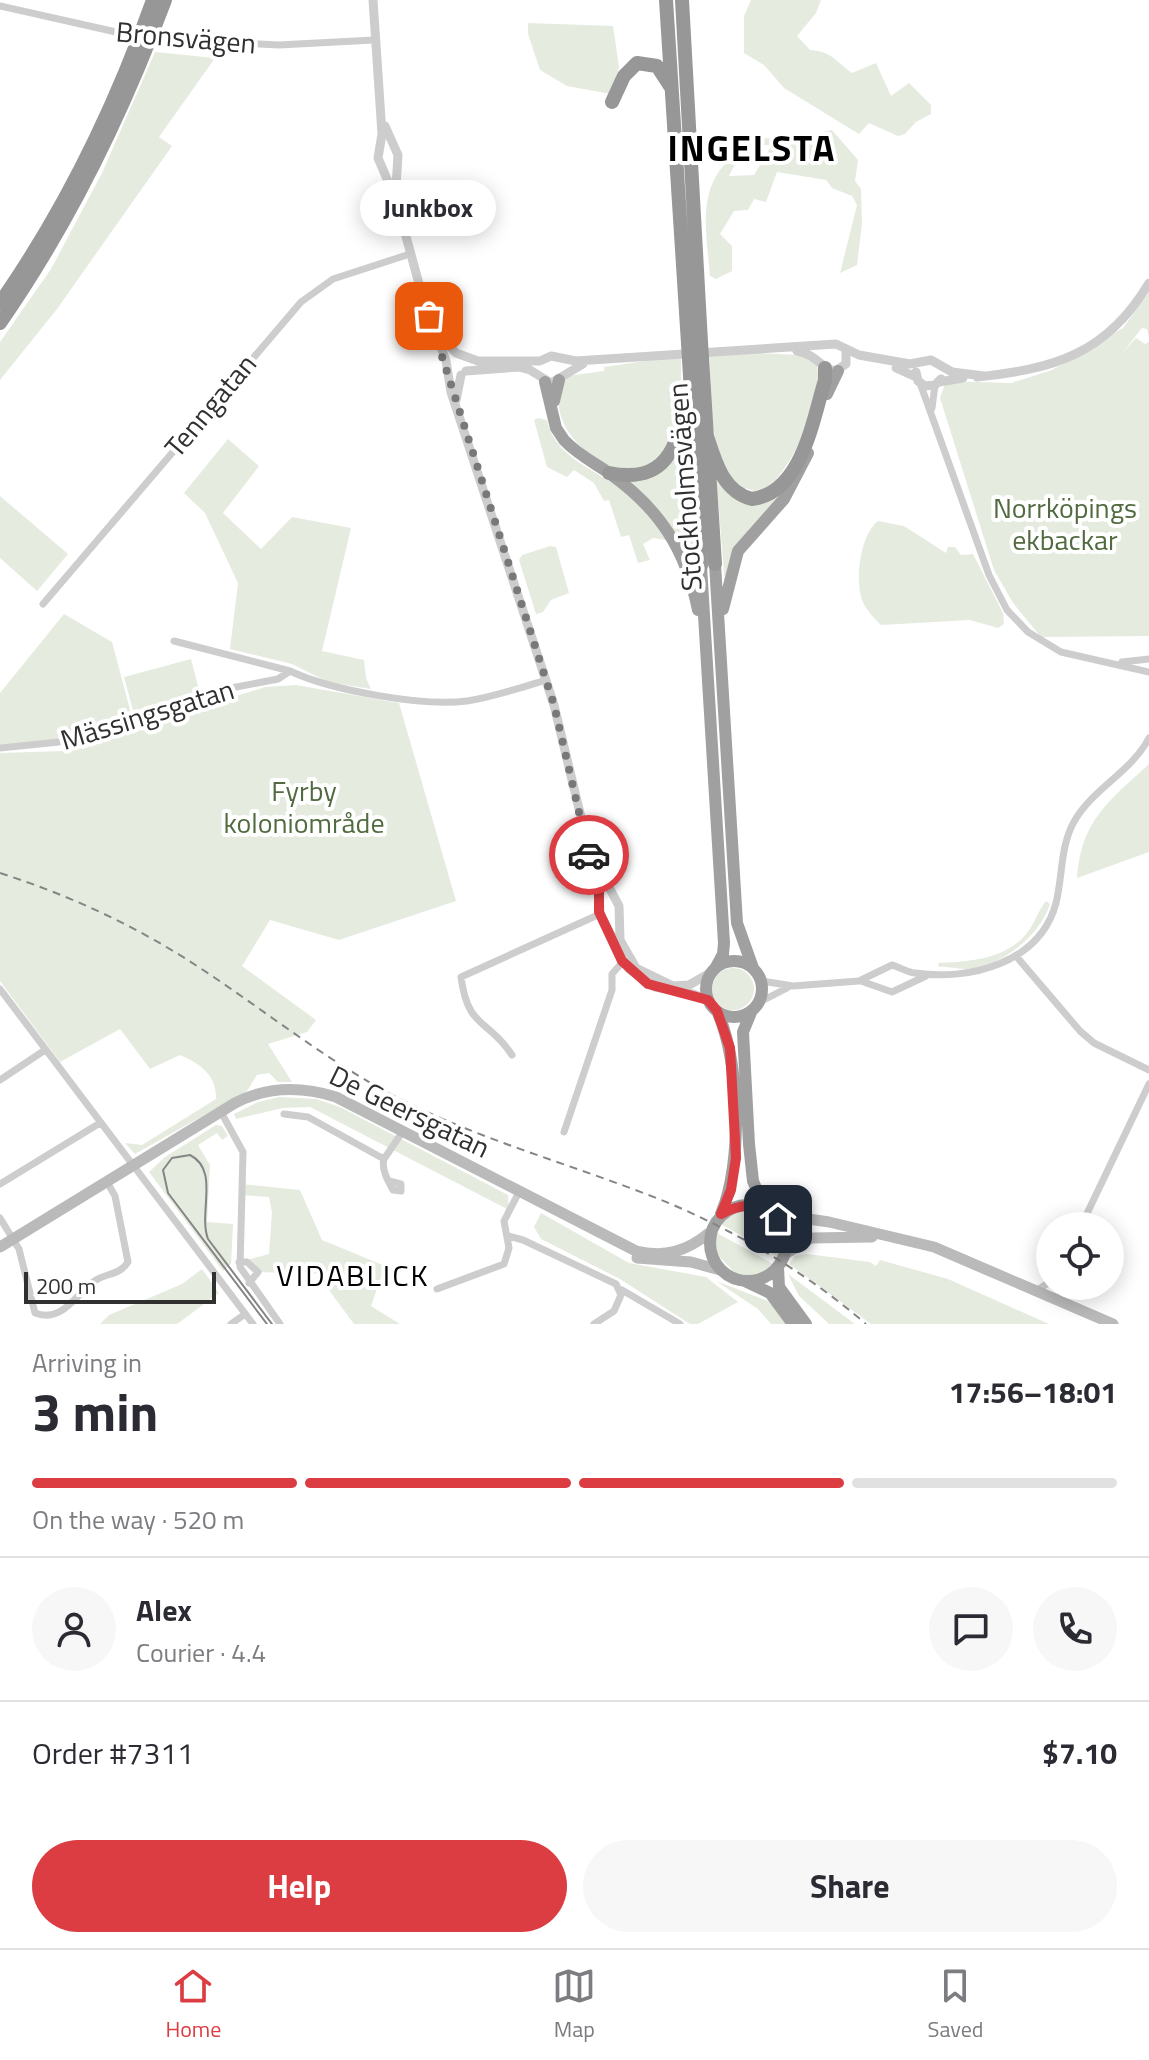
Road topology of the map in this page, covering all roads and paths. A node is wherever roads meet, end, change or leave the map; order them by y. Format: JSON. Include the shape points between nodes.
{"nodes":[{"id":1,"x":153,"y":0,"type":"edge"},
{"id":2,"x":165,"y":0,"type":"edge"},
{"id":3,"x":373,"y":0,"type":"edge"},
{"id":4,"x":666,"y":0,"type":"edge"},
{"id":5,"x":682,"y":0,"type":"edge"},
{"id":6,"x":0,"y":6,"type":"edge"},
{"id":7,"x":374,"y":40,"type":"junction"},
{"id":8,"x":673,"y":95,"type":"junction"},
{"id":9,"x":612,"y":102,"type":"dead end"},
{"id":10,"x":381,"y":111,"type":"junction"},
{"id":11,"x":392,"y":148,"type":"junction"},
{"id":12,"x":381,"y":149,"type":"junction"},
{"id":13,"x":395,"y":165,"type":"junction"},
{"id":14,"x":384,"y":167,"type":"junction"},
{"id":15,"x":396,"y":200,"type":"junction"},
{"id":16,"x":410,"y":254,"type":"junction"},
{"id":17,"x":1149,"y":283,"type":"edge"},
{"id":18,"x":0,"y":303,"type":"edge"},
{"id":19,"x":0,"y":323,"type":"edge"},
{"id":20,"x":434,"y":330,"type":"junction"},
{"id":21,"x":825,"y":347,"type":"junction"},
{"id":22,"x":764,"y":348,"type":"junction"},
{"id":23,"x":695,"y":351,"type":"junction"},
{"id":24,"x":846,"y":351,"type":"junction"},
{"id":25,"x":460,"y":355,"type":"junction"},
{"id":26,"x":598,"y":359,"type":"junction"},
{"id":27,"x":561,"y":360,"type":"junction"},
{"id":28,"x":446,"y":361,"type":"junction"},
{"id":29,"x":540,"y":361,"type":"junction"},
{"id":30,"x":921,"y":363,"type":"junction"},
{"id":31,"x":832,"y":366,"type":"junction"},
{"id":32,"x":940,"y":366,"type":"junction"},
{"id":33,"x":449,"y":373,"type":"junction"},
{"id":34,"x":464,"y":373,"type":"junction"},
{"id":35,"x":984,"y":376,"type":"junction"},
{"id":36,"x":551,"y":378,"type":"junction"},
{"id":37,"x":918,"y":380,"type":"junction"},
{"id":38,"x":937,"y":384,"type":"junction"},
{"id":39,"x":691,"y":386,"type":"junction"},
{"id":40,"x":456,"y":400,"type":"junction"},
{"id":41,"x":933,"y":414,"type":"junction"},
{"id":42,"x":707,"y":436,"type":"junction"},
{"id":43,"x":609,"y":473,"type":"junction"},
{"id":44,"x":708,"y":565,"type":"junction"},
{"id":45,"x":43,"y":604,"type":"dead end"},
{"id":46,"x":719,"y":632,"type":"junction"},
{"id":47,"x":174,"y":641,"type":"dead end"},
{"id":48,"x":707,"y":653,"type":"junction"},
{"id":49,"x":1149,"y":659,"type":"edge"},
{"id":50,"x":1104,"y":662,"type":"junction"},
{"id":51,"x":1149,"y":669,"type":"edge"},
{"id":52,"x":290,"y":671,"type":"junction"},
{"id":53,"x":546,"y":680,"type":"junction"},
{"id":54,"x":1149,"y":738,"type":"edge"},
{"id":55,"x":0,"y":748,"type":"edge"},
{"id":56,"x":589,"y":851,"type":"junction"},
{"id":57,"x":614,"y":900,"type":"junction"},
{"id":58,"x":602,"y":913,"type":"junction"},
{"id":59,"x":618,"y":915,"type":"junction"},
{"id":60,"x":1016,"y":956,"type":"junction"},
{"id":61,"x":625,"y":959,"type":"junction"},
{"id":62,"x":902,"y":969,"type":"junction"},
{"id":63,"x":713,"y":970,"type":"junction"},
{"id":64,"x":880,"y":973,"type":"junction"},
{"id":65,"x":932,"y":974,"type":"junction"},
{"id":66,"x":758,"y":975,"type":"junction"},
{"id":67,"x":859,"y":981,"type":"junction"},
{"id":68,"x":905,"y":983,"type":"junction"},
{"id":69,"x":881,"y":985,"type":"junction"},
{"id":70,"x":793,"y":986,"type":"junction"},
{"id":71,"x":0,"y":989,"type":"edge"},
{"id":72,"x":708,"y":1000,"type":"junction"},
{"id":73,"x":755,"y":1006,"type":"junction"},
{"id":74,"x":717,"y":1011,"type":"junction"},
{"id":75,"x":45,"y":1050,"type":"junction"},
{"id":76,"x":512,"y":1055,"type":"dead end"},
{"id":77,"x":1149,"y":1070,"type":"edge"},
{"id":78,"x":0,"y":1080,"type":"edge"},
{"id":79,"x":1149,"y":1084,"type":"edge"},
{"id":80,"x":221,"y":1112,"type":"junction"},
{"id":81,"x":284,"y":1114,"type":"dead end"},
{"id":82,"x":100,"y":1123,"type":"junction"},
{"id":83,"x":403,"y":1131,"type":"junction"},
{"id":84,"x":564,"y":1132,"type":"dead end"},
{"id":85,"x":384,"y":1159,"type":"junction"},
{"id":86,"x":134,"y":1166,"type":"junction"},
{"id":87,"x":389,"y":1181,"type":"dead end"},
{"id":88,"x":107,"y":1182,"type":"junction"},
{"id":89,"x":0,"y":1184,"type":"edge"},
{"id":90,"x":519,"y":1192,"type":"junction"},
{"id":91,"x":770,"y":1212,"type":"junction"},
{"id":92,"x":1088,"y":1212,"type":"edge"},
{"id":93,"x":721,"y":1214,"type":"junction"},
{"id":94,"x":0,"y":1218,"type":"edge"},
{"id":95,"x":589,"y":1228,"type":"junction"},
{"id":96,"x":709,"y":1233,"type":"junction"},
{"id":97,"x":508,"y":1236,"type":"junction"},
{"id":98,"x":890,"y":1238,"type":"junction"},
{"id":99,"x":13,"y":1239,"type":"junction"},
{"id":100,"x":0,"y":1247,"type":"edge"},
{"id":101,"x":785,"y":1254,"type":"junction"},
{"id":102,"x":239,"y":1262,"type":"junction"},
{"id":103,"x":725,"y":1273,"type":"junction"},
{"id":104,"x":778,"y":1273,"type":"junction"},
{"id":105,"x":743,"y":1280,"type":"junction"},
{"id":106,"x":249,"y":1283,"type":"junction"},
{"id":107,"x":437,"y":1289,"type":"dead end"},
{"id":108,"x":622,"y":1290,"type":"junction"},
{"id":109,"x":1036,"y":1290,"type":"edge"},
{"id":110,"x":1061,"y":1300,"type":"edge"},
{"id":111,"x":245,"y":1314,"type":"junction"},
{"id":112,"x":792,"y":1318,"type":"edge"},
{"id":113,"x":231,"y":1324,"type":"edge"},
{"id":114,"x":253,"y":1324,"type":"edge"},
{"id":115,"x":280,"y":1324,"type":"edge"},
{"id":116,"x":594,"y":1324,"type":"edge"},
{"id":117,"x":680,"y":1324,"type":"edge"},
{"id":118,"x":806,"y":1324,"type":"edge"},
{"id":119,"x":1113,"y":1324,"type":"edge"}],
"edges":[{"from":1,"to":18,"type":"highway","via":[[129,67],[84,163]]},
{"from":2,"to":19,"type":"highway","via":[[94,168]]},
{"from":3,"to":7,"type":"street"},
{"from":4,"to":8,"type":"highway","name":"Stockholmsvägen"},
{"from":5,"to":23,"type":"highway","name":"Stockholmsvägen"},
{"from":6,"to":7,"type":"street","name":"Bronsvägen","bridge":true,"via":[[176,40],[279,45]]},
{"from":7,"to":10,"type":"street"},
{"from":8,"to":9,"type":"highway","via":[[660,69],[643,62],[628,70]]},
{"from":8,"to":23,"type":"highway","name":"Stockholmsvägen"},
{"from":10,"to":11,"type":"street"},
{"from":10,"to":12,"type":"street"},
{"from":11,"to":12,"type":"street"},
{"from":11,"to":13,"type":"street","via":[[398,155]]},
{"from":12,"to":14,"type":"street","via":[[378,158]]},
{"from":13,"to":14,"type":"street"},
{"from":13,"to":15,"type":"street"},
{"from":14,"to":15,"type":"street"},
{"from":15,"to":16,"type":"street"},
{"from":16,"to":20,"type":"street"},
{"from":16,"to":45,"type":"street","name":"Tenngatan","via":[[333,279],[301,302]]},
{"from":17,"to":35,"type":"street","via":[[1115,327],[1072,357],[1034,371]]},
{"from":20,"to":25,"type":"street"},
{"from":20,"to":28,"type":"street"},
{"from":21,"to":22,"type":"street"},
{"from":21,"to":24,"type":"street","via":[[836,344]]},
{"from":21,"to":31,"type":"street"},
{"from":22,"to":26,"type":"street"},
{"from":22,"to":31,"type":"street","via":[[800,352]]},
{"from":23,"to":39,"type":"highway","name":"Stockholmsvägen"},
{"from":23,"to":42,"type":"highway","name":"Stockholmsvägen"},
{"from":24,"to":30,"type":"street"},
{"from":24,"to":31,"type":"street"},
{"from":25,"to":28,"type":"street"},
{"from":25,"to":29,"type":"street","via":[[492,362]]},
{"from":25,"to":34,"type":"street"},
{"from":26,"to":27,"type":"street"},
{"from":26,"to":36,"type":"street"},
{"from":27,"to":29,"type":"street","via":[[551,356]]},
{"from":27,"to":36,"type":"street"},
{"from":28,"to":33,"type":"street"},
{"from":29,"to":36,"type":"street"},
{"from":30,"to":32,"type":"street","via":[[931,360]]},
{"from":30,"to":37,"type":"street"},
{"from":31,"to":37,"type":"street","via":[[861,362],[910,372]]},
{"from":31,"to":42,"type":"highway","via":[[796,466],[770,494],[752,499],[731,487],[717,467]]},
{"from":31,"to":46,"type":"highway","via":[[801,471],[734,560]]},
{"from":32,"to":35,"type":"street"},
{"from":32,"to":38,"type":"street"},
{"from":33,"to":34,"type":"street"},
{"from":33,"to":40,"type":"street"},
{"from":34,"to":36,"type":"street","via":[[519,367]]},
{"from":34,"to":40,"type":"street"},
{"from":35,"to":38,"type":"street"},
{"from":36,"to":43,"type":"highway","via":[[556,428]]},
{"from":37,"to":38,"type":"street"},
{"from":37,"to":41,"type":"street"},
{"from":38,"to":41,"type":"street","via":[[931,398]]},
{"from":39,"to":43,"type":"highway","via":[[675,447],[664,461],[637,476]]},
{"from":39,"to":44,"type":"highway","name":"Stockholmsvägen"},
{"from":40,"to":53,"type":"street"},
{"from":41,"to":50,"type":"street","via":[[989,575],[1007,610],[1050,647]]},
{"from":42,"to":44,"type":"highway","name":"Stockholmsvägen"},
{"from":43,"to":48,"type":"highway","via":[[651,507],[683,553]]},
{"from":44,"to":46,"type":"highway","name":"Stockholmsvägen"},
{"from":44,"to":48,"type":"highway","name":"Stockholmsvägen"},
{"from":46,"to":66,"type":"highway","name":"Stockholmsvägen","via":[[737,923]]},
{"from":47,"to":52,"type":"street","name":"Mässingsgatan"},
{"from":48,"to":63,"type":"highway","name":"Stockholmsvägen","via":[[724,943]]},
{"from":49,"to":50,"type":"street"},
{"from":50,"to":51,"type":"street"},
{"from":52,"to":53,"type":"street","name":"Mässingsgatan","via":[[325,685],[445,702]]},
{"from":52,"to":55,"type":"street","name":"Mässingsgatan","via":[[278,679],[231,688],[59,742]]},
{"from":53,"to":56,"type":"street"},
{"from":54,"to":60,"type":"street","via":[[1073,822],[1053,912],[1042,932]]},
{"from":56,"to":57,"type":"street"},
{"from":56,"to":58,"type":"street"},
{"from":57,"to":58,"type":"street","via":[[605,900]]},
{"from":57,"to":59,"type":"street"},
{"from":58,"to":59,"type":"street"},
{"from":58,"to":61,"type":"street"},
{"from":58,"to":76,"type":"street","via":[[461,977],[470,1014],[501,1038]]},
{"from":59,"to":61,"type":"street"},
{"from":60,"to":65,"type":"street","via":[[987,969]]},
{"from":60,"to":77,"type":"street","via":[[1080,1031]]},
{"from":61,"to":63,"type":"street","via":[[673,986],[689,985]]},
{"from":61,"to":72,"type":"street","via":[[648,984]]},
{"from":61,"to":84,"type":"street","via":[[612,974],[612,990]]},
{"from":62,"to":64,"type":"street","via":[[887,966]]},
{"from":62,"to":65,"type":"street"},
{"from":62,"to":68,"type":"street"},
{"from":63,"to":66,"type":"highway","via":[[732,961]]},
{"from":63,"to":72,"type":"highway","via":[[706,984]]},
{"from":64,"to":67,"type":"street"},
{"from":64,"to":69,"type":"street"},
{"from":65,"to":68,"type":"street"},
{"from":66,"to":70,"type":"street"},
{"from":66,"to":73,"type":"highway"},
{"from":67,"to":69,"type":"street"},
{"from":67,"to":70,"type":"street"},
{"from":68,"to":69,"type":"street","via":[[892,992]]},
{"from":70,"to":73,"type":"street"},
{"from":71,"to":75,"type":"street"},
{"from":72,"to":74,"type":"highway"},
{"from":73,"to":74,"type":"highway","via":[[738,1016]]},
{"from":73,"to":91,"type":"highway","via":[[743,1032],[749,1144],[753,1181]]},
{"from":74,"to":93,"type":"highway","via":[[730,1048],[736,1158]]},
{"from":75,"to":78,"type":"street"},
{"from":75,"to":82,"type":"street"},
{"from":79,"to":92,"type":"street"},
{"from":80,"to":83,"type":"main road","name":"De Geersgatan","via":[[256,1094],[304,1089],[336,1097]]},
{"from":80,"to":86,"type":"main road","name":"De Geersgatan"},
{"from":80,"to":102,"type":"street","via":[[243,1152]]},
{"from":81,"to":85,"type":"street","via":[[308,1117]]},
{"from":82,"to":86,"type":"street"},
{"from":82,"to":89,"type":"street"},
{"from":83,"to":85,"type":"street"},
{"from":83,"to":90,"type":"main road","name":"De Geersgatan"},
{"from":85,"to":87,"type":"street"},
{"from":86,"to":88,"type":"main road","name":"De Geersgatan"},
{"from":86,"to":111,"type":"street"},
{"from":88,"to":99,"type":"main road","name":"De Geersgatan"},
{"from":88,"to":99,"type":"street","via":[[115,1196],[128,1262],[95,1281],[68,1311],[45,1317],[35,1313]]},
{"from":90,"to":95,"type":"main road","name":"De Geersgatan"},
{"from":90,"to":97,"type":"street","via":[[504,1221]]},
{"from":91,"to":93,"type":"highway","via":[[740,1206]]},
{"from":91,"to":98,"type":"main road"},
{"from":91,"to":101,"type":"highway","via":[[784,1230]]},
{"from":93,"to":96,"type":"highway"},
{"from":94,"to":99,"type":"street"},
{"from":95,"to":96,"type":"main road","name":"De Geersgatan","via":[[636,1251],[661,1254],[685,1250]]},
{"from":95,"to":103,"type":"main road","name":"De Geersgatan","via":[[643,1260]]},
{"from":96,"to":103,"type":"highway","via":[[711,1256]]},
{"from":97,"to":107,"type":"street","via":[[504,1264]]},
{"from":97,"to":108,"type":"street"},
{"from":98,"to":101,"type":"main road","via":[[817,1237]]},
{"from":98,"to":109,"type":"main road","via":[[934,1247]]},
{"from":99,"to":100,"type":"main road","name":"De Geersgatan"},
{"from":101,"to":104,"type":"highway"},
{"from":102,"to":106,"type":"street"},
{"from":102,"to":106,"type":"street","via":[[258,1272]]},
{"from":103,"to":105,"type":"highway"},
{"from":104,"to":105,"type":"highway"},
{"from":104,"to":112,"type":"highway"},
{"from":105,"to":112,"type":"highway"},
{"from":106,"to":115,"type":"street"},
{"from":108,"to":116,"type":"street","via":[[614,1311]]},
{"from":108,"to":117,"type":"street"},
{"from":110,"to":119,"type":"main road"},
{"from":111,"to":113,"type":"street"},
{"from":111,"to":114,"type":"street"},
{"from":112,"to":118,"type":"highway"}]}
